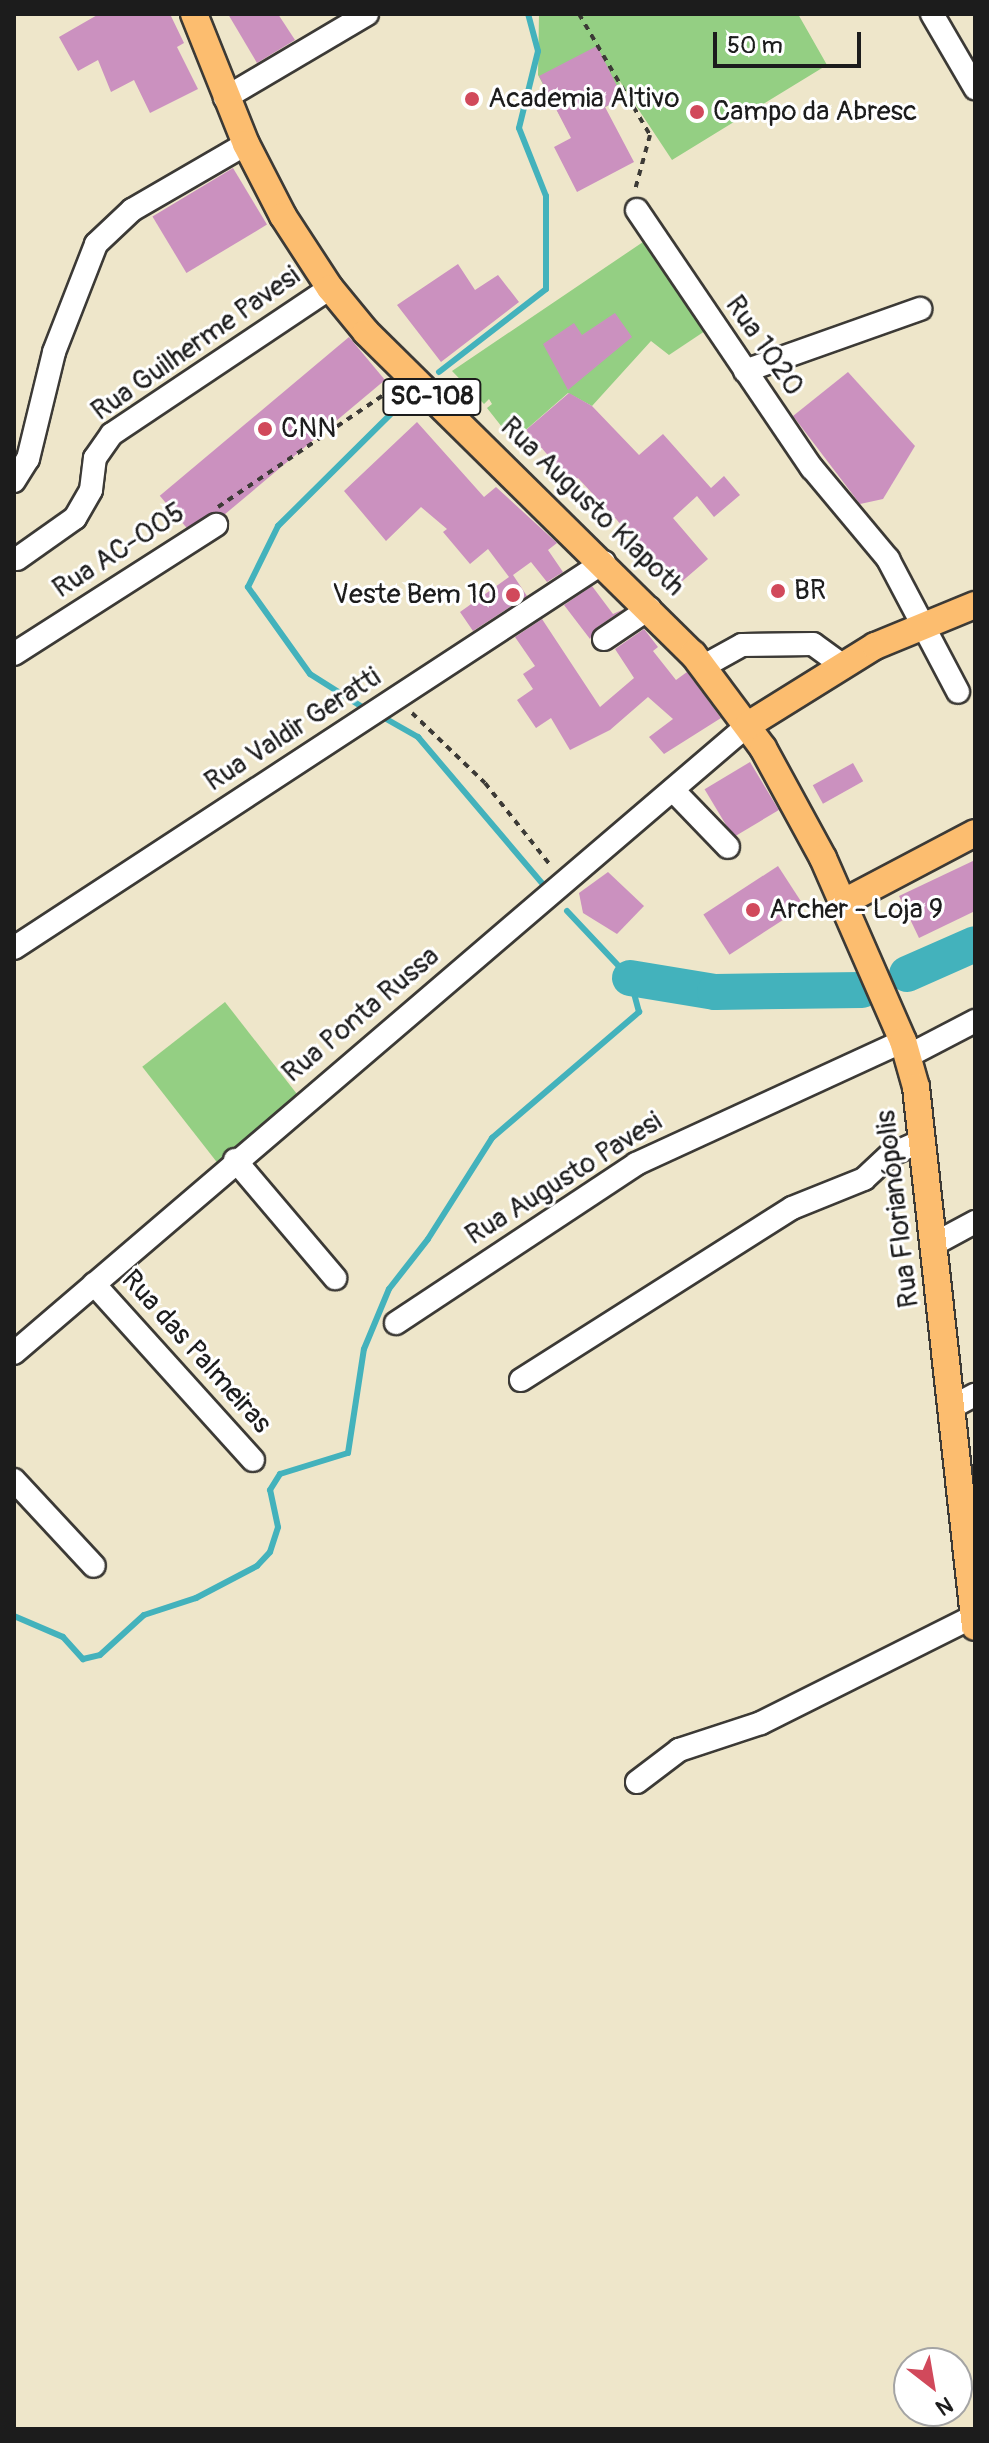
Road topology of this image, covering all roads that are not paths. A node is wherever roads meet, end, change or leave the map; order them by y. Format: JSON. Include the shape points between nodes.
{"nodes":[{"id":1,"x":194,"y":14,"type":"edge"},
{"id":2,"x":367,"y":14,"type":"edge"},
{"id":3,"x":932,"y":14,"type":"edge"},
{"id":4,"x":975,"y":88,"type":"edge"},
{"id":5,"x":225,"y":98,"type":"junction"},
{"id":6,"x":246,"y":144,"type":"junction"},
{"id":7,"x":637,"y":210,"type":"road end"},
{"id":8,"x":330,"y":288,"type":"junction"},
{"id":9,"x":920,"y":309,"type":"dead end"},
{"id":10,"x":745,"y":371,"type":"junction"},
{"id":11,"x":14,"y":481,"type":"edge"},
{"id":12,"x":216,"y":525,"type":"road end"},
{"id":13,"x":17,"y":559,"type":"dead end"},
{"id":14,"x":604,"y":562,"type":"junction"},
{"id":15,"x":975,"y":605,"type":"edge"},
{"id":16,"x":650,"y":608,"type":"junction"},
{"id":17,"x":924,"y":623,"type":"junction"},
{"id":18,"x":604,"y":639,"type":"dead end"},
{"id":19,"x":14,"y":654,"type":"edge"},
{"id":20,"x":841,"y":664,"type":"junction"},
{"id":21,"x":704,"y":666,"type":"junction"},
{"id":22,"x":958,"y":692,"type":"dead end"},
{"id":23,"x":748,"y":725,"type":"junction"},
{"id":24,"x":673,"y":790,"type":"junction"},
{"id":25,"x":975,"y":833,"type":"edge"},
{"id":26,"x":728,"y":847,"type":"dead end"},
{"id":27,"x":844,"y":902,"type":"junction"},
{"id":28,"x":14,"y":948,"type":"edge"},
{"id":29,"x":975,"y":1021,"type":"edge"},
{"id":30,"x":906,"y":1049,"type":"junction"},
{"id":31,"x":924,"y":1140,"type":"junction"},
{"id":32,"x":235,"y":1160,"type":"junction"},
{"id":33,"x":975,"y":1222,"type":"edge"},
{"id":34,"x":936,"y":1243,"type":"junction"},
{"id":35,"x":335,"y":1278,"type":"dead end"},
{"id":36,"x":94,"y":1284,"type":"junction"},
{"id":37,"x":396,"y":1323,"type":"dead end"},
{"id":38,"x":14,"y":1353,"type":"edge"},
{"id":39,"x":521,"y":1380,"type":"dead end"},
{"id":40,"x":963,"y":1401,"type":"edge"},
{"id":41,"x":253,"y":1460,"type":"dead end"},
{"id":42,"x":14,"y":1480,"type":"edge"},
{"id":43,"x":94,"y":1566,"type":"dead end"},
{"id":44,"x":972,"y":1569,"type":"edge"},
{"id":45,"x":974,"y":1622,"type":"edge"},
{"id":46,"x":637,"y":1782,"type":"dead end"}],
"edges":[{"from":1,"to":5,"type":"main road","name":"Rua Augusto Klapoth","number":"SC-108"},
{"from":2,"to":5,"type":"street"},
{"from":3,"to":4,"type":"street"},
{"from":5,"to":6,"type":"main road","name":"Rua Augusto Klapoth","number":"SC-108"},
{"from":6,"to":8,"type":"main road","name":"Rua Augusto Klapoth","number":"SC-108","via":[[283,216]]},
{"from":6,"to":11,"type":"street","via":[[132,210],[96,244],[54,352],[28,459]]},
{"from":7,"to":10,"type":"street","name":"Rua 1020"},
{"from":8,"to":13,"type":"street","name":"Rua Guilherme Pavesi","via":[[112,434],[95,458],[91,490],[75,518]]},
{"from":8,"to":14,"type":"main road","name":"Rua Augusto Klapoth","number":"SC-108","via":[[410,376]]},
{"from":9,"to":10,"type":"street"},
{"from":10,"to":17,"type":"street","name":"Rua 1020","via":[[812,468],[888,559]]},
{"from":12,"to":19,"type":"street","name":"Rua AC-005"},
{"from":14,"to":16,"type":"main road","name":"Rua Augusto Klapoth","number":"SC-108"},
{"from":14,"to":28,"type":"street","name":"Rua Valdir Geratti"},
{"from":15,"to":17,"type":"main road"},
{"from":16,"to":18,"type":"street"},
{"from":16,"to":21,"type":"main road","name":"Rua Augusto Klapoth","number":"SC-108"},
{"from":17,"to":20,"type":"main road"},
{"from":17,"to":22,"type":"street","name":"Rua 1020"},
{"from":20,"to":21,"type":"street","via":[[813,644],[742,645]]},
{"from":20,"to":23,"type":"main road"},
{"from":21,"to":23,"type":"main road","name":"Rua Augusto Klapoth","number":"SC-108"},
{"from":23,"to":24,"type":"street","name":"Rua Ponta Russa"},
{"from":23,"to":27,"type":"main road","name":"Rua Florianópolis","number":"SC-108"},
{"from":24,"to":26,"type":"street"},
{"from":24,"to":32,"type":"street","name":"Rua Ponta Russa"},
{"from":25,"to":27,"type":"main road"},
{"from":27,"to":30,"type":"main road","name":"Rua Florianópolis","number":"SC-108"},
{"from":29,"to":30,"type":"street","name":"Rua Augusto Pavesi"},
{"from":30,"to":31,"type":"main road","name":"Rua Florianópolis","number":"SC-108"},
{"from":30,"to":37,"type":"street","name":"Rua Augusto Pavesi","via":[[636,1164]]},
{"from":31,"to":34,"type":"main road","name":"Rua Florianópolis","number":"SC-108"},
{"from":31,"to":39,"type":"street","via":[[890,1155],[864,1179],[792,1208]]},
{"from":32,"to":35,"type":"street"},
{"from":32,"to":36,"type":"street","name":"Rua Ponta Russa"},
{"from":33,"to":34,"type":"street"},
{"from":34,"to":40,"type":"main road","name":"Rua Florianópolis","number":"SC-108"},
{"from":36,"to":38,"type":"street","name":"Rua Ponta Russa"},
{"from":36,"to":41,"type":"street","name":"Rua das Palmeiras"},
{"from":40,"to":44,"type":"main road","name":"Rua Florianópolis","number":"SC-108"},
{"from":42,"to":43,"type":"street"},
{"from":44,"to":45,"type":"main road","name":"Rua Florianópolis","number":"SC-108"},
{"from":45,"to":46,"type":"street","via":[[761,1723],[679,1750]]}]}
